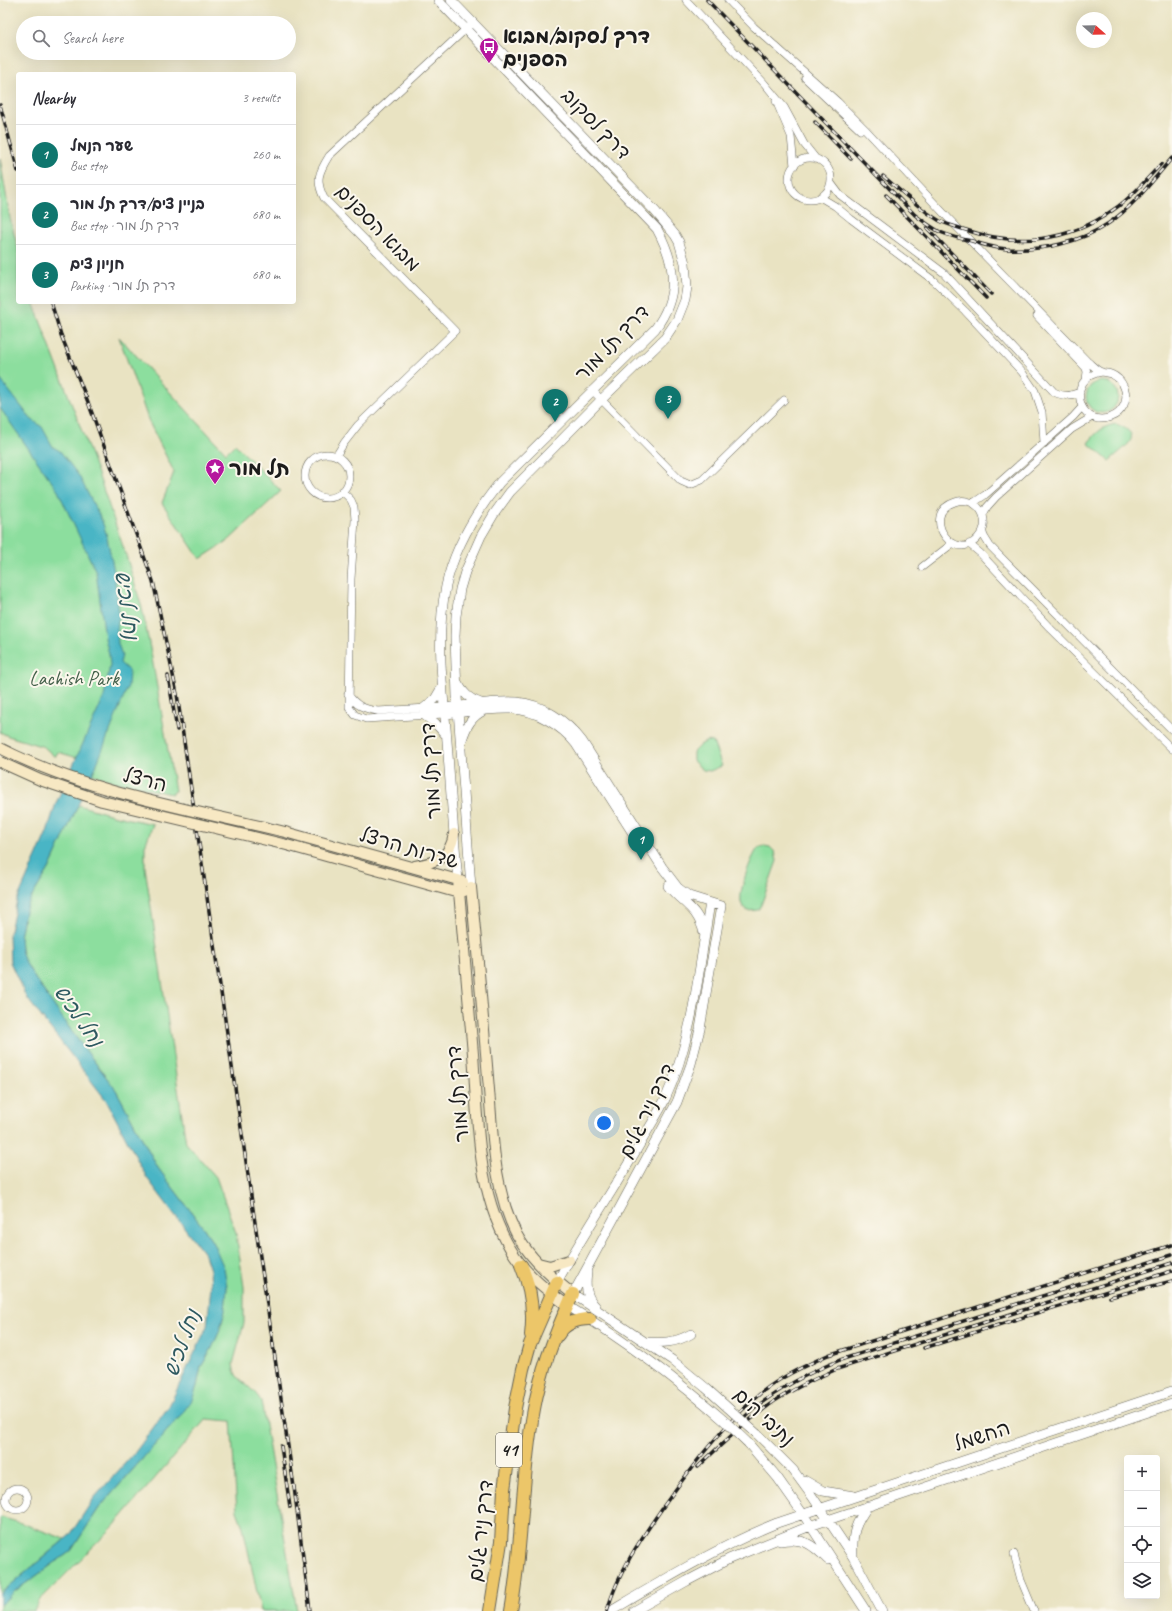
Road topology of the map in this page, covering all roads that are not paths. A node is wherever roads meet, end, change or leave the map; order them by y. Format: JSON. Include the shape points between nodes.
{"nodes":[{"id":1,"x":438,"y":0,"type":"edge"},
{"id":2,"x":451,"y":0,"type":"edge"},
{"id":3,"x":686,"y":0,"type":"edge"},
{"id":4,"x":722,"y":0,"type":"edge"},
{"id":5,"x":728,"y":0,"type":"edge"},
{"id":6,"x":469,"y":26,"type":"junction"},
{"id":7,"x":772,"y":92,"type":"junction"},
{"id":8,"x":816,"y":159,"type":"junction"},
{"id":9,"x":794,"y":166,"type":"junction"},
{"id":10,"x":831,"y":182,"type":"junction"},
{"id":11,"x":820,"y":197,"type":"junction"},
{"id":12,"x":673,"y":286,"type":"joint"},
{"id":13,"x":687,"y":287,"type":"joint"},
{"id":14,"x":1102,"y":372,"type":"junction"},
{"id":15,"x":1086,"y":379,"type":"junction"},
{"id":16,"x":592,"y":390,"type":"junction"},
{"id":17,"x":1080,"y":392,"type":"junction"},
{"id":18,"x":602,"y":399,"type":"junction"},
{"id":19,"x":784,"y":400,"type":"dead end"},
{"id":20,"x":1082,"y":407,"type":"junction"},
{"id":21,"x":1092,"y":417,"type":"junction"},
{"id":22,"x":1044,"y":443,"type":"junction"},
{"id":23,"x":336,"y":456,"type":"junction"},
{"id":24,"x":342,"y":491,"type":"junction"},
{"id":25,"x":972,"y":503,"type":"junction"},
{"id":26,"x":983,"y":515,"type":"junction"},
{"id":27,"x":982,"y":532,"type":"junction"},
{"id":28,"x":953,"y":543,"type":"junction"},
{"id":29,"x":969,"y":544,"type":"junction"},
{"id":30,"x":922,"y":566,"type":"dead end"},
{"id":31,"x":456,"y":679,"type":"junction"},
{"id":32,"x":442,"y":687,"type":"junction"},
{"id":33,"x":484,"y":707,"type":"junction"},
{"id":34,"x":444,"y":710,"type":"junction"},
{"id":35,"x":458,"y":710,"type":"junction"},
{"id":36,"x":424,"y":712,"type":"junction"},
{"id":37,"x":1172,"y":730,"type":"edge"},
{"id":38,"x":446,"y":734,"type":"junction"},
{"id":39,"x":461,"y":745,"type":"junction"},
{"id":40,"x":0,"y":748,"type":"edge"},
{"id":41,"x":1172,"y":749,"type":"edge"},
{"id":42,"x":0,"y":762,"type":"edge"},
{"id":43,"x":285,"y":832,"type":"joint"},
{"id":44,"x":454,"y":834,"type":"junction"},
{"id":45,"x":283,"y":844,"type":"joint"},
{"id":46,"x":412,"y":867,"type":"junction"},
{"id":47,"x":458,"y":880,"type":"junction"},
{"id":48,"x":472,"y":887,"type":"junction"},
{"id":49,"x":459,"y":893,"type":"junction"},
{"id":50,"x":685,"y":903,"type":"junction"},
{"id":51,"x":710,"y":908,"type":"junction"},
{"id":52,"x":705,"y":934,"type":"junction"},
{"id":53,"x":569,"y":1260,"type":"junction"},
{"id":54,"x":538,"y":1263,"type":"junction"},
{"id":55,"x":521,"y":1265,"type":"junction"},
{"id":56,"x":588,"y":1266,"type":"junction"},
{"id":57,"x":557,"y":1282,"type":"junction"},
{"id":58,"x":552,"y":1294,"type":"junction"},
{"id":59,"x":573,"y":1294,"type":"junction"},
{"id":60,"x":568,"y":1306,"type":"junction"},
{"id":61,"x":602,"y":1314,"type":"junction"},
{"id":62,"x":590,"y":1319,"type":"junction"},
{"id":63,"x":690,"y":1334,"type":"dead end"},
{"id":64,"x":645,"y":1342,"type":"junction"},
{"id":65,"x":553,"y":1343,"type":"junction"},
{"id":66,"x":530,"y":1344,"type":"junction"},
{"id":67,"x":1172,"y":1391,"type":"edge"},
{"id":68,"x":1172,"y":1404,"type":"edge"},
{"id":69,"x":799,"y":1477,"type":"junction"},
{"id":70,"x":857,"y":1496,"type":"junction"},
{"id":71,"x":868,"y":1506,"type":"junction"},
{"id":72,"x":821,"y":1508,"type":"junction"},
{"id":73,"x":803,"y":1514,"type":"junction"},
{"id":74,"x":828,"y":1519,"type":"junction"},
{"id":75,"x":810,"y":1526,"type":"junction"},
{"id":76,"x":765,"y":1543,"type":"junction"},
{"id":77,"x":1014,"y":1554,"type":"dead end"},
{"id":78,"x":853,"y":1557,"type":"junction"},
{"id":79,"x":843,"y":1575,"type":"junction"},
{"id":80,"x":490,"y":1611,"type":"edge"},
{"id":81,"x":510,"y":1611,"type":"edge"},
{"id":82,"x":611,"y":1611,"type":"edge"},
{"id":83,"x":634,"y":1611,"type":"edge"},
{"id":84,"x":866,"y":1611,"type":"edge"},
{"id":85,"x":882,"y":1611,"type":"edge"},
{"id":86,"x":1034,"y":1611,"type":"edge"}],
"edges":[{"from":1,"to":6,"type":"street","name":"דרך לסקוב"},
{"from":2,"to":6,"type":"street","name":"דרך לסקוב"},
{"from":3,"to":7,"type":"street"},
{"from":4,"to":15,"type":"street","via":[[862,132],[1086,368]]},
{"from":5,"to":14,"type":"street","via":[[849,113],[987,259]]},
{"from":6,"to":12,"type":"street","name":"דרך לסקוב","via":[[657,229],[669,256]]},
{"from":6,"to":13,"type":"street","name":"דרך לסקוב","via":[[655,211],[679,242],[685,263]]},
{"from":6,"to":23,"type":"street","name":"מבוא הספנים","via":[[329,156],[321,168],[318,183],[324,198],[455,331],[354,429]]},
{"from":7,"to":8,"type":"street"},
{"from":7,"to":9,"type":"street","via":[[791,136]]},
{"from":8,"to":9,"type":"street","via":[[804,160]]},
{"from":8,"to":10,"type":"street","via":[[827,167]]},
{"from":9,"to":11,"type":"street","via":[[790,180],[794,192],[805,199]]},
{"from":10,"to":11,"type":"street","via":[[827,191]]},
{"from":10,"to":17,"type":"street","via":[[840,195],[944,273],[1054,392],[1061,396],[1069,396]]},
{"from":11,"to":22,"type":"street","via":[[934,281],[966,311],[1022,372],[1035,391],[1042,412]]},
{"from":12,"to":16,"type":"street","name":"דרך תל מור","via":[[668,307],[655,328]]},
{"from":13,"to":18,"type":"street","name":"דרך תל מור","via":[[681,312],[666,338]]},
{"from":14,"to":15,"type":"street"},
{"from":14,"to":21,"type":"street","via":[[1112,374],[1122,382],[1126,400],[1114,416],[1102,419]]},
{"from":15,"to":17,"type":"street"},
{"from":16,"to":18,"type":"street"},
{"from":16,"to":32,"type":"street","name":"דרך תל מור","via":[[500,482],[469,529],[452,567],[445,592],[441,636]]},
{"from":17,"to":20,"type":"street"},
{"from":18,"to":19,"type":"street","via":[[680,481],[690,485],[702,480]]},
{"from":18,"to":31,"type":"street","name":"דרך תל מור","via":[[510,492],[481,536],[460,589],[455,636]]},
{"from":20,"to":21,"type":"street"},
{"from":20,"to":22,"type":"street"},
{"from":21,"to":26,"type":"street","via":[[1072,429],[996,497]]},
{"from":22,"to":25,"type":"street","via":[[985,495]]},
{"from":23,"to":24,"type":"street","via":[[348,472],[346,486]]},
{"from":23,"to":24,"type":"street","via":[[324,454],[312,460],[306,469],[306,480],[311,491],[322,497],[336,495]]},
{"from":24,"to":36,"type":"street","via":[[354,506],[355,520],[348,694],[358,706],[368,710]]},
{"from":25,"to":26,"type":"street"},
{"from":25,"to":28,"type":"street","via":[[958,501],[943,511],[939,523],[940,530]]},
{"from":26,"to":27,"type":"street"},
{"from":27,"to":29,"type":"street"},
{"from":27,"to":37,"type":"street","via":[[994,550]]},
{"from":28,"to":29,"type":"street"},
{"from":28,"to":30,"type":"street"},
{"from":29,"to":41,"type":"street"},
{"from":31,"to":33,"type":"street","via":[[464,694]]},
{"from":31,"to":35,"type":"street","name":"דרך תל מור"},
{"from":32,"to":34,"type":"street","name":"דרך תל מור"},
{"from":32,"to":36,"type":"street"},
{"from":33,"to":35,"type":"street"},
{"from":33,"to":39,"type":"street","via":[[469,723]]},
{"from":33,"to":50,"type":"street","via":[[530,713],[548,720],[572,738],[664,880],[674,894]]},
{"from":33,"to":51,"type":"street","via":[[518,702],[554,716],[569,726],[582,741],[678,888]]},
{"from":34,"to":35,"type":"street"},
{"from":34,"to":36,"type":"street"},
{"from":34,"to":38,"type":"street","name":"דרך תל מור"},
{"from":35,"to":39,"type":"street","name":"דרך תל מור"},
{"from":36,"to":38,"type":"street"},
{"from":38,"to":44,"type":"street","name":"דרך תל מור"},
{"from":39,"to":48,"type":"street","name":"דרך תל מור"},
{"from":40,"to":43,"type":"main road","name":"הרצל","bridge":true,"via":[[45,768],[99,787]]},
{"from":42,"to":45,"type":"main road","name":"הרצל","bridge":true,"via":[[40,780],[102,801]]},
{"from":43,"to":46,"type":"main road","name":"שדרות הרצל"},
{"from":44,"to":46,"type":"main road","via":[[446,854],[434,862]]},
{"from":44,"to":47,"type":"street","name":"דרך תל מור"},
{"from":45,"to":49,"type":"main road","name":"שדרות הרצל"},
{"from":46,"to":47,"type":"main road","name":"שדרות הרצל"},
{"from":47,"to":48,"type":"main road","name":"שדרות הרצל"},
{"from":47,"to":49,"type":"main road","name":"דרך תל מור"},
{"from":48,"to":49,"type":"main road","name":"שדרות הרצל"},
{"from":48,"to":54,"type":"main road","name":"דרך תל מור","via":[[501,1194],[524,1247]]},
{"from":49,"to":55,"type":"main road","name":"דרך תל מור","via":[[486,1184],[497,1222]]},
{"from":50,"to":51,"type":"street"},
{"from":50,"to":52,"type":"street","via":[[699,916]]},
{"from":51,"to":52,"type":"street","name":"דרך ניר גלים"},
{"from":51,"to":56,"type":"street","name":"דרך ניר גלים","via":[[720,910],[700,1029],[689,1070],[677,1102]]},
{"from":52,"to":53,"type":"street","name":"דרך ניר גלים","via":[[689,1030],[666,1098],[623,1174]]},
{"from":53,"to":54,"type":"main road","via":[[550,1266]]},
{"from":53,"to":57,"type":"street","name":"דרך ניר גלים"},
{"from":54,"to":57,"type":"main road","name":"דרך תל מור"},
{"from":55,"to":58,"type":"main road","name":"דרך תל מור"},
{"from":55,"to":66,"type":"highway","via":[[527,1279],[531,1302]]},
{"from":56,"to":59,"type":"street","name":"דרך ניר גלים"},
{"from":56,"to":61,"type":"street","via":[[586,1291]]},
{"from":57,"to":58,"type":"highway","number":"41"},
{"from":57,"to":59,"type":"main road","name":"דרך תל מור"},
{"from":58,"to":60,"type":"main road","name":"דרך תל מור"},
{"from":58,"to":66,"type":"highway","name":"דרך ניר גלים","number":"41"},
{"from":59,"to":60,"type":"highway","number":"41"},
{"from":59,"to":61,"type":"street","name":"נתיבי הים"},
{"from":60,"to":62,"type":"street","name":"נתיבי הים"},
{"from":60,"to":65,"type":"highway","number":"41"},
{"from":61,"to":64,"type":"street","name":"נתיבי הים"},
{"from":62,"to":65,"type":"highway","via":[[573,1321],[563,1327]]},
{"from":62,"to":73,"type":"street","name":"נתיבי הים","bridge":true,"via":[[669,1376],[728,1424],[777,1477]]},
{"from":63,"to":64,"type":"street","via":[[678,1341]]},
{"from":64,"to":69,"type":"street","name":"נתיבי הים","bridge":true,"via":[[692,1376],[757,1434]]},
{"from":65,"to":81,"type":"highway","number":"41","via":[[534,1410],[520,1546]]},
{"from":66,"to":80,"type":"highway","name":"דרך ניר גלים","number":"41","via":[[512,1424],[501,1542]]},
{"from":67,"to":70,"type":"street","name":"החשמל"},
{"from":68,"to":71,"type":"street","name":"החשמל"},
{"from":69,"to":70,"type":"street","via":[[823,1491]]},
{"from":69,"to":72,"type":"street","name":"נתיבי הים"},
{"from":70,"to":72,"type":"street","name":"החשמל"},
{"from":71,"to":74,"type":"street","name":"החשמל"},
{"from":71,"to":78,"type":"street","via":[[854,1529]]},
{"from":72,"to":73,"type":"street","name":"החשמל"},
{"from":72,"to":74,"type":"street","name":"נתיבי הים"},
{"from":73,"to":75,"type":"street","name":"נתיבי הים"},
{"from":73,"to":82,"type":"street","name":"החשמל","via":[[741,1538]]},
{"from":74,"to":75,"type":"street","name":"החשמל"},
{"from":74,"to":78,"type":"street","name":"נתיבי הים"},
{"from":75,"to":76,"type":"street","name":"החשמל"},
{"from":75,"to":79,"type":"street","name":"נתיבי הים"},
{"from":76,"to":79,"type":"street","via":[[792,1539],[810,1544]]},
{"from":76,"to":83,"type":"street","via":[[729,1559]]},
{"from":77,"to":86,"type":"street","via":[[1021,1580]]},
{"from":78,"to":85,"type":"street","name":"נתיבי הים"},
{"from":79,"to":84,"type":"street","name":"נתיבי הים"}]}
